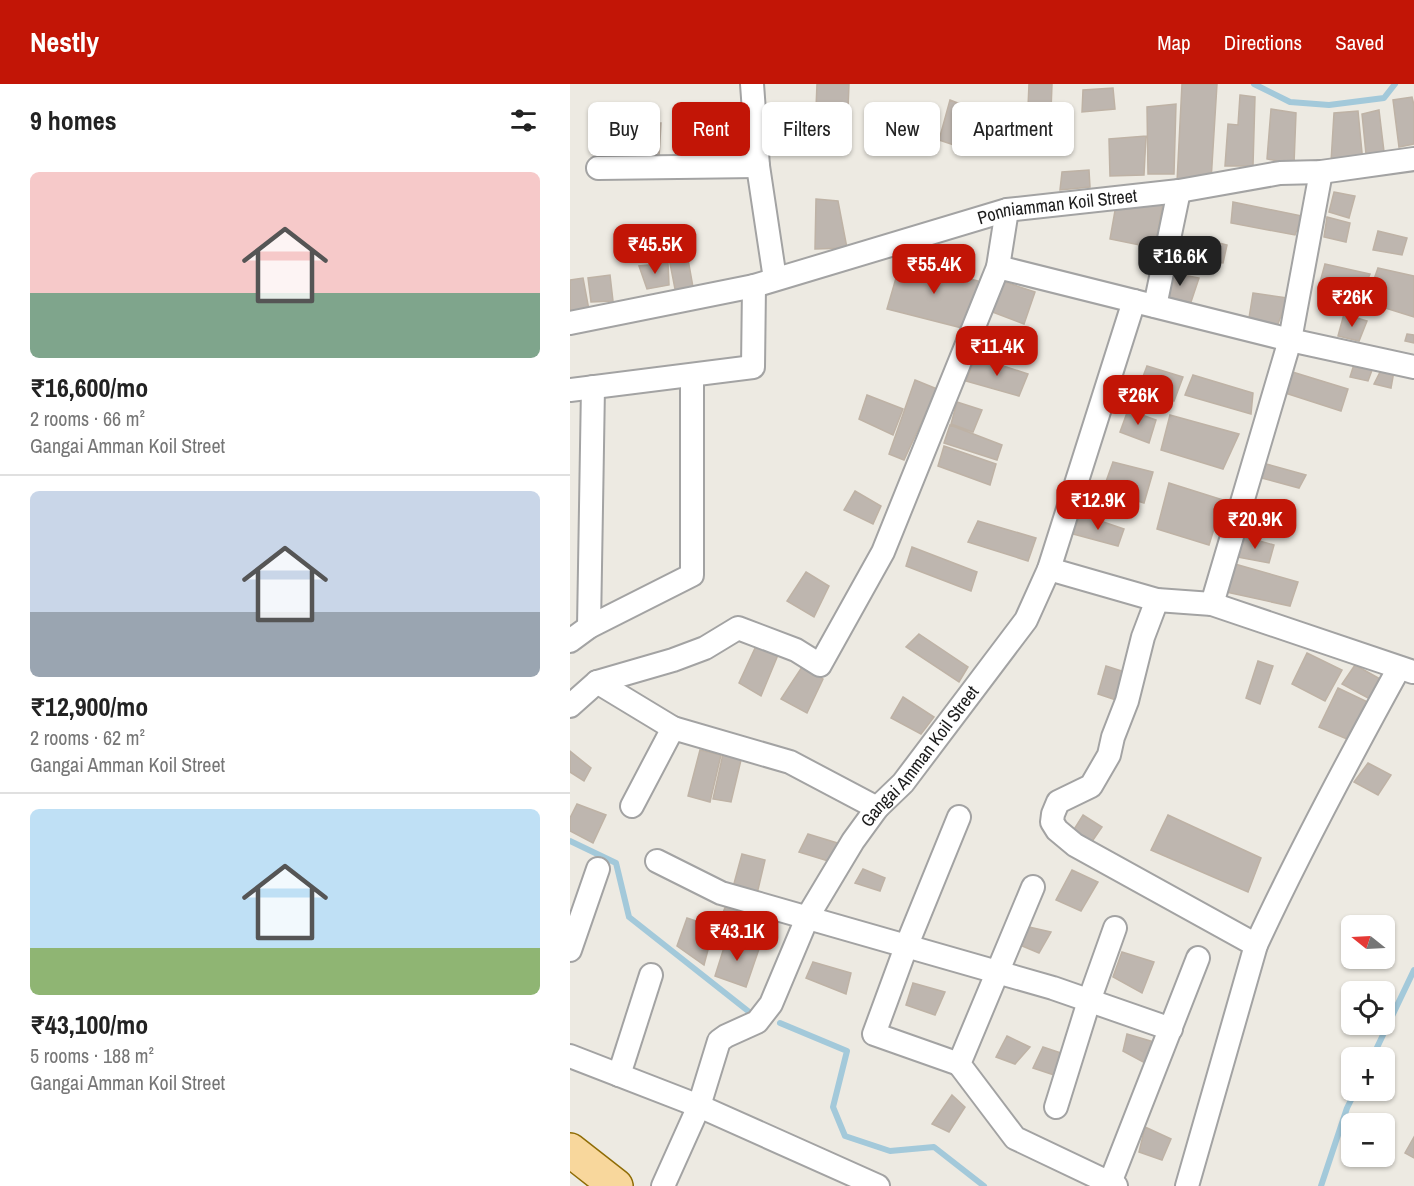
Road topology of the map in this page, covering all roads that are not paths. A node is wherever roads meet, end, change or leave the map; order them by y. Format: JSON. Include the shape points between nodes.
{"nodes":[{"id":1,"x":752,"y":84,"type":"edge"},
{"id":2,"x":1414,"y":159,"type":"edge"},
{"id":3,"x":758,"y":166,"type":"junction"},
{"id":4,"x":598,"y":168,"type":"dead end"},
{"id":5,"x":1320,"y":172,"type":"junction"},
{"id":6,"x":1179,"y":191,"type":"junction"},
{"id":7,"x":1007,"y":210,"type":"junction"},
{"id":8,"x":998,"y":267,"type":"junction"},
{"id":9,"x":764,"y":282,"type":"junction"},
{"id":10,"x":1145,"y":304,"type":"junction"},
{"id":11,"x":570,"y":323,"type":"edge"},
{"id":12,"x":1290,"y":340,"type":"junction"},
{"id":13,"x":1414,"y":367,"type":"edge"},
{"id":14,"x":692,"y":376,"type":"junction"},
{"id":15,"x":593,"y":387,"type":"junction"},
{"id":16,"x":570,"y":390,"type":"edge"},
{"id":17,"x":1049,"y":568,"type":"junction"},
{"id":18,"x":1157,"y":600,"type":"junction"},
{"id":19,"x":1212,"y":604,"type":"junction"},
{"id":20,"x":589,"y":627,"type":"junction"},
{"id":21,"x":570,"y":641,"type":"edge"},
{"id":22,"x":1407,"y":670,"type":"edge"},
{"id":23,"x":597,"y":682,"type":"junction"},
{"id":24,"x":570,"y":706,"type":"edge"},
{"id":25,"x":673,"y":728,"type":"junction"},
{"id":26,"x":632,"y":806,"type":"dead end"},
{"id":27,"x":877,"y":808,"type":"junction"},
{"id":28,"x":959,"y":817,"type":"dead end"},
{"id":29,"x":657,"y":861,"type":"dead end"},
{"id":30,"x":598,"y":869,"type":"dead end"},
{"id":31,"x":1033,"y":887,"type":"dead end"},
{"id":32,"x":808,"y":916,"type":"junction"},
{"id":33,"x":1116,"y":928,"type":"dead end"},
{"id":34,"x":1256,"y":945,"type":"junction"},
{"id":35,"x":906,"y":947,"type":"junction"},
{"id":36,"x":570,"y":950,"type":"edge"},
{"id":37,"x":1198,"y":958,"type":"dead end"},
{"id":38,"x":997,"y":973,"type":"junction"},
{"id":39,"x":651,"y":975,"type":"dead end"},
{"id":40,"x":1089,"y":1002,"type":"junction"},
{"id":41,"x":1171,"y":1029,"type":"junction"},
{"id":42,"x":570,"y":1056,"type":"edge"},
{"id":43,"x":958,"y":1064,"type":"junction"},
{"id":44,"x":619,"y":1075,"type":"junction"},
{"id":45,"x":699,"y":1107,"type":"junction"},
{"id":46,"x":1056,"y":1107,"type":"dead end"},
{"id":47,"x":570,"y":1150,"type":"edge"},
{"id":48,"x":1078,"y":1178,"type":"edge"},
{"id":49,"x":1113,"y":1185,"type":"edge"},
{"id":50,"x":616,"y":1186,"type":"edge"},
{"id":51,"x":663,"y":1186,"type":"edge"},
{"id":52,"x":878,"y":1186,"type":"edge"},
{"id":53,"x":1187,"y":1186,"type":"edge"}],
"edges":[{"from":1,"to":3,"type":"street"},
{"from":2,"to":5,"type":"street","name":"Ponniamman Koil Street"},
{"from":3,"to":4,"type":"street"},
{"from":3,"to":9,"type":"street"},
{"from":5,"to":6,"type":"street","name":"Ponniamman Koil Street","via":[[1280,173]]},
{"from":5,"to":12,"type":"street"},
{"from":6,"to":7,"type":"street","name":"Ponniamman Koil Street"},
{"from":6,"to":10,"type":"street","name":"Gangai Amman Koil Street"},
{"from":7,"to":8,"type":"street"},
{"from":7,"to":9,"type":"street","name":"Ponniamman Koil Street"},
{"from":8,"to":10,"type":"street"},
{"from":8,"to":23,"type":"street","via":[[883,552],[820,665],[796,650],[738,628],[705,648]]},
{"from":9,"to":11,"type":"street","name":"Ponniamman Koil Street"},
{"from":9,"to":14,"type":"street","via":[[753,367]]},
{"from":10,"to":12,"type":"street"},
{"from":10,"to":17,"type":"street","name":"Gangai Amman Koil Street"},
{"from":12,"to":13,"type":"street"},
{"from":12,"to":19,"type":"street"},
{"from":14,"to":15,"type":"street"},
{"from":14,"to":20,"type":"street","via":[[693,575]]},
{"from":15,"to":16,"type":"street"},
{"from":15,"to":20,"type":"street"},
{"from":17,"to":18,"type":"street"},
{"from":17,"to":27,"type":"street","name":"Gangai Amman Koil Street","via":[[1026,620],[903,783]]},
{"from":18,"to":19,"type":"street"},
{"from":18,"to":34,"type":"street","via":[[1109,755],[1091,786],[1058,802],[1052,822],[1075,845]]},
{"from":19,"to":22,"type":"street"},
{"from":20,"to":21,"type":"street"},
{"from":22,"to":34,"type":"street","via":[[1338,780]]},
{"from":23,"to":24,"type":"street"},
{"from":23,"to":25,"type":"street"},
{"from":25,"to":26,"type":"street"},
{"from":25,"to":27,"type":"street","via":[[790,762]]},
{"from":27,"to":32,"type":"street","name":"Gangai Amman Koil Street"},
{"from":28,"to":35,"type":"street"},
{"from":29,"to":32,"type":"street","via":[[721,893]]},
{"from":30,"to":36,"type":"street"},
{"from":31,"to":38,"type":"street"},
{"from":32,"to":35,"type":"street"},
{"from":32,"to":45,"type":"street","name":"Gangai Amman Koil Street","via":[[771,1004],[757,1022],[719,1041]]},
{"from":33,"to":40,"type":"street"},
{"from":34,"to":53,"type":"street"},
{"from":35,"to":38,"type":"street"},
{"from":35,"to":43,"type":"street","via":[[874,1034]]},
{"from":37,"to":41,"type":"street"},
{"from":38,"to":40,"type":"street"},
{"from":38,"to":43,"type":"street"},
{"from":39,"to":44,"type":"street"},
{"from":40,"to":41,"type":"street"},
{"from":40,"to":46,"type":"street"},
{"from":41,"to":49,"type":"street"},
{"from":42,"to":44,"type":"street"},
{"from":43,"to":48,"type":"street","via":[[1015,1138]]},
{"from":44,"to":45,"type":"street"},
{"from":45,"to":51,"type":"street","name":"Gangai Amman Koil Street"},
{"from":45,"to":52,"type":"street"},
{"from":47,"to":50,"type":"main road"},
{"from":48,"to":49,"type":"street"}]}
